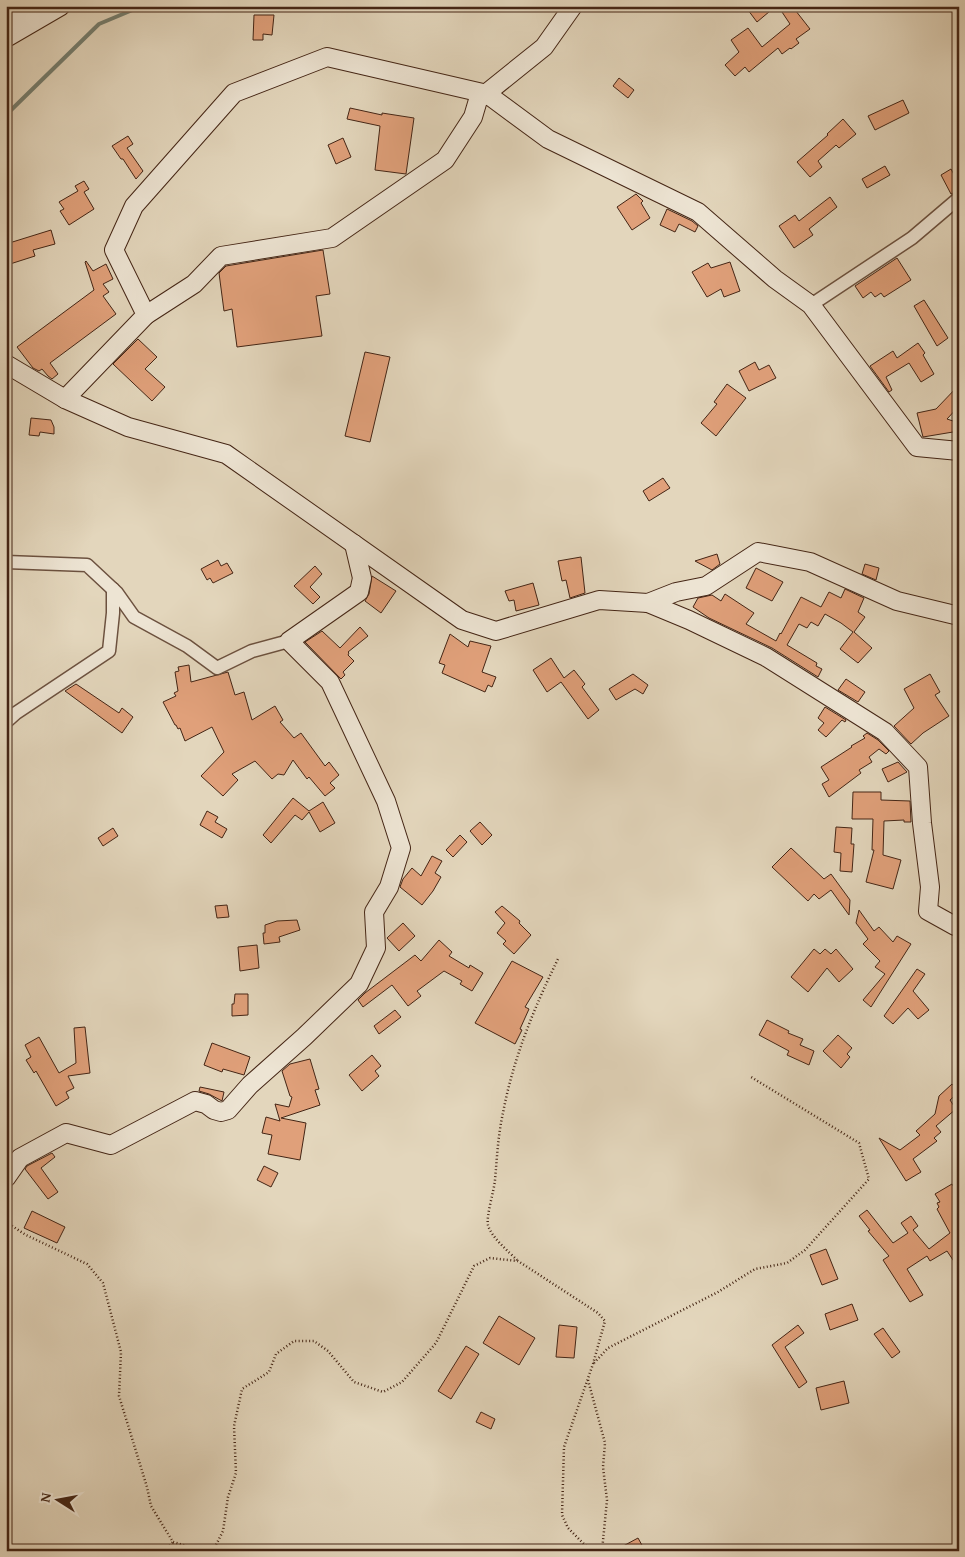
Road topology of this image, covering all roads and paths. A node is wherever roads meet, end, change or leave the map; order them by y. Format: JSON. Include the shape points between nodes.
{"nodes":[{"id":1,"x":29,"y":6,"type":"edge"},
{"id":2,"x":61,"y":6,"type":"edge"},
{"id":3,"x":573,"y":6,"type":"edge"},
{"id":4,"x":6,"y":19,"type":"edge"},
{"id":5,"x":6,"y":38,"type":"edge"},
{"id":6,"x":487,"y":94,"type":"junction"},
{"id":7,"x":959,"y":198,"type":"edge"},
{"id":8,"x":811,"y":306,"type":"junction"},
{"id":9,"x":146,"y":315,"type":"junction"},
{"id":10,"x":6,"y":364,"type":"edge"},
{"id":11,"x":65,"y":399,"type":"junction"},
{"id":12,"x":959,"y":451,"type":"edge"},
{"id":13,"x":354,"y":544,"type":"junction"},
{"id":14,"x":6,"y":562,"type":"edge"},
{"id":15,"x":113,"y":589,"type":"junction"},
{"id":16,"x":648,"y":604,"type":"junction"},
{"id":17,"x":959,"y":616,"type":"edge"},
{"id":18,"x":289,"y":641,"type":"junction"},
{"id":19,"x":6,"y":722,"type":"edge"},
{"id":20,"x":959,"y":926,"type":"edge"},
{"id":21,"x":558,"y":959,"type":"dead end"},
{"id":22,"x":751,"y":1077,"type":"dead end"},
{"id":23,"x":6,"y":1178,"type":"edge"},
{"id":24,"x":6,"y":1222,"type":"edge"},
{"id":25,"x":518,"y":1261,"type":"junction"},
{"id":26,"x":593,"y":1364,"type":"junction"},
{"id":27,"x":587,"y":1379,"type":"junction"},
{"id":28,"x":173,"y":1542,"type":"junction"},
{"id":29,"x":165,"y":1551,"type":"edge"},
{"id":30,"x":203,"y":1551,"type":"edge"},
{"id":31,"x":213,"y":1551,"type":"edge"},
{"id":32,"x":591,"y":1551,"type":"edge"},
{"id":33,"x":602,"y":1551,"type":"edge"}],
"edges":[{"from":1,"to":4,"type":"street"},
{"from":2,"to":5,"type":"street"},
{"from":3,"to":6,"type":"street","via":[[544,47]]},
{"from":6,"to":8,"type":"street","via":[[548,139],[698,212]]},
{"from":6,"to":9,"type":"street","via":[[478,100],[473,117],[445,160],[332,238],[221,256],[194,284]]},
{"from":6,"to":9,"type":"street","via":[[326,57],[234,93],[134,206],[114,250]]},
{"from":7,"to":8,"type":"street","via":[[912,238]]},
{"from":8,"to":12,"type":"street","via":[[916,447]]},
{"from":9,"to":11,"type":"street"},
{"from":10,"to":11,"type":"street"},
{"from":11,"to":13,"type":"street","via":[[128,427],[226,454]]},
{"from":13,"to":16,"type":"street","via":[[462,620],[496,631],[600,600]]},
{"from":13,"to":18,"type":"street","via":[[362,578],[359,592]]},
{"from":14,"to":15,"type":"street","via":[[87,565]]},
{"from":15,"to":18,"type":"street","via":[[134,616],[187,646],[217,668],[252,651]]},
{"from":15,"to":19,"type":"street","via":[[109,651]]},
{"from":16,"to":17,"type":"street","via":[[676,592],[706,586],[758,552],[810,562],[897,601]]},
{"from":16,"to":20,"type":"street","via":[[766,657],[885,732],[918,767],[930,887],[928,911]]},
{"from":18,"to":23,"type":"street","via":[[330,682],[386,801],[401,848],[388,887],[374,912],[376,948],[359,984],[250,1085],[228,1110],[221,1112],[195,1101],[111,1145],[66,1133],[20,1158]]},
{"from":21,"to":25,"type":"path","via":[[518,1054],[497,1146],[488,1224],[491,1233]]},
{"from":22,"to":26,"type":"path","via":[[859,1143],[869,1179],[804,1250],[787,1263],[755,1269],[718,1292],[608,1348]]},
{"from":24,"to":28,"type":"path","via":[[87,1264],[103,1283],[121,1352],[119,1396],[150,1506]]},
{"from":25,"to":26,"type":"path","via":[[598,1313],[605,1321]]},
{"from":25,"to":31,"type":"path","via":[[490,1258],[474,1266],[436,1343],[402,1382],[383,1392],[354,1382],[328,1351],[314,1340],[294,1341],[276,1354],[269,1372],[242,1389],[234,1426],[236,1473],[228,1497],[223,1531]]},
{"from":26,"to":27,"type":"path"},
{"from":27,"to":32,"type":"path","via":[[564,1447],[562,1515],[568,1528]]},
{"from":27,"to":33,"type":"path","via":[[605,1443],[606,1500]]},
{"from":28,"to":29,"type":"path"},
{"from":28,"to":30,"type":"path"}]}
